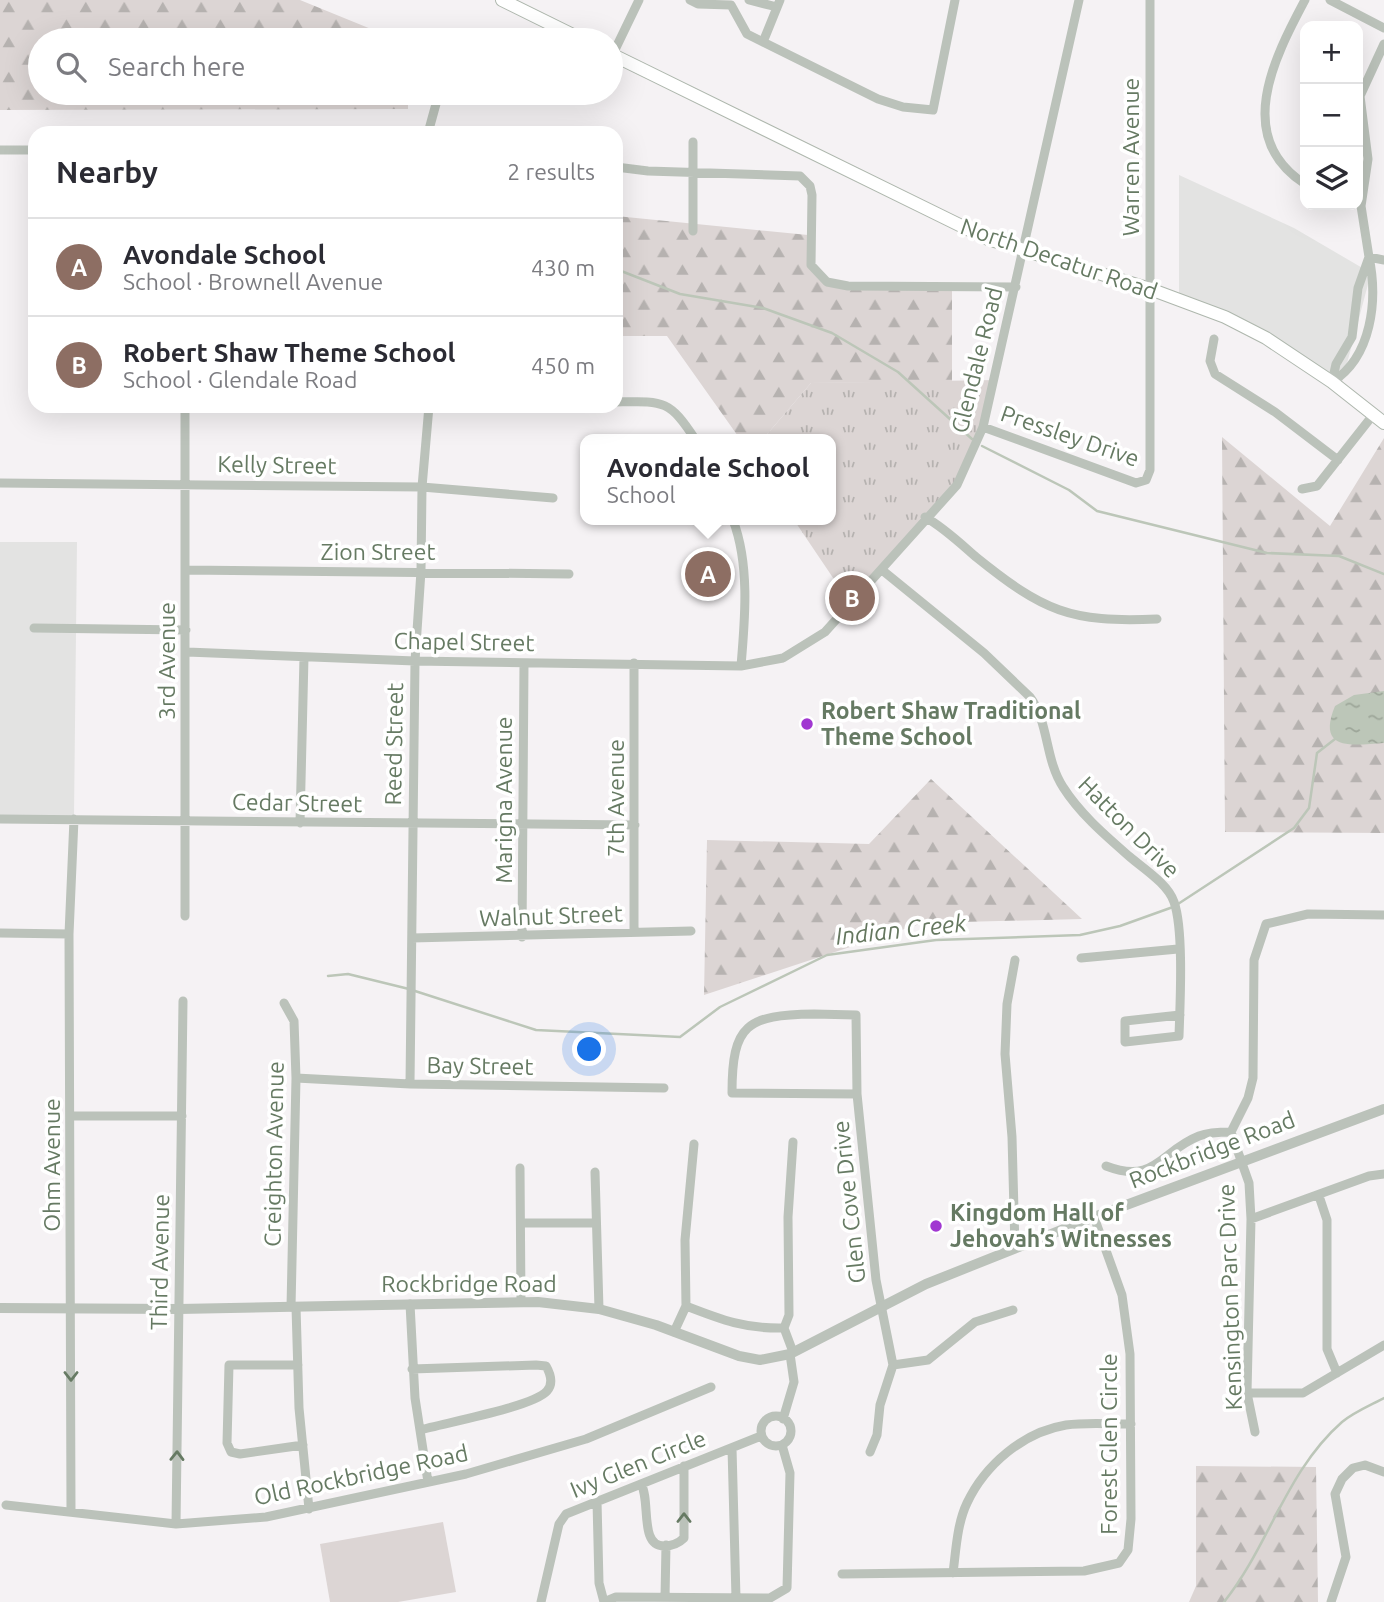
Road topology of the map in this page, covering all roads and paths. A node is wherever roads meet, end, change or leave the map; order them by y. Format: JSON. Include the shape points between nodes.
{"nodes":[{"id":1,"x":502,"y":0,"type":"edge"},
{"id":2,"x":639,"y":0,"type":"edge"},
{"id":3,"x":690,"y":0,"type":"edge"},
{"id":4,"x":748,"y":0,"type":"edge"},
{"id":5,"x":955,"y":0,"type":"edge"},
{"id":6,"x":1080,"y":0,"type":"edge"},
{"id":7,"x":1150,"y":0,"type":"edge"},
{"id":8,"x":1305,"y":0,"type":"edge"},
{"id":9,"x":1330,"y":0,"type":"edge"},
{"id":10,"x":778,"y":4,"type":"edge"},
{"id":11,"x":731,"y":5,"type":"junction"},
{"id":12,"x":559,"y":28,"type":"edge"},
{"id":13,"x":1384,"y":28,"type":"edge"},
{"id":14,"x":623,"y":32,"type":"edge"},
{"id":15,"x":763,"y":42,"type":"junction"},
{"id":16,"x":1384,"y":44,"type":"edge"},
{"id":17,"x":623,"y":62,"type":"edge"},
{"id":18,"x":436,"y":105,"type":"edge"},
{"id":19,"x":430,"y":126,"type":"edge"},
{"id":20,"x":693,"y":142,"type":"dead end"},
{"id":21,"x":0,"y":150,"type":"edge"},
{"id":22,"x":28,"y":150,"type":"edge"},
{"id":23,"x":623,"y":167,"type":"edge"},
{"id":24,"x":693,"y":172,"type":"junction"},
{"id":25,"x":1300,"y":181,"type":"edge"},
{"id":26,"x":1363,"y":182,"type":"edge"},
{"id":27,"x":1359,"y":210,"type":"edge"},
{"id":28,"x":693,"y":231,"type":"dead end"},
{"id":29,"x":1024,"y":250,"type":"junction"},
{"id":30,"x":1369,"y":257,"type":"junction"},
{"id":31,"x":1384,"y":260,"type":"edge"},
{"id":32,"x":1016,"y":287,"type":"junction"},
{"id":33,"x":1150,"y":289,"type":"junction"},
{"id":34,"x":1214,"y":339,"type":"dead end"},
{"id":35,"x":1350,"y":341,"type":"junction"},
{"id":36,"x":1363,"y":348,"type":"junction"},
{"id":37,"x":1332,"y":382,"type":"junction"},
{"id":38,"x":623,"y":402,"type":"edge"},
{"id":39,"x":185,"y":413,"type":"edge"},
{"id":40,"x":428,"y":413,"type":"edge"},
{"id":41,"x":1373,"y":415,"type":"junction"},
{"id":42,"x":1384,"y":423,"type":"edge"},
{"id":43,"x":983,"y":427,"type":"junction"},
{"id":44,"x":692,"y":434,"type":"edge"},
{"id":45,"x":1338,"y":460,"type":"junction"},
{"id":46,"x":1146,"y":480,"type":"joint"},
{"id":47,"x":0,"y":483,"type":"edge"},
{"id":48,"x":185,"y":483,"type":"junction"},
{"id":49,"x":422,"y":487,"type":"junction"},
{"id":50,"x":1302,"y":489,"type":"dead end"},
{"id":51,"x":553,"y":498,"type":"dead end"},
{"id":52,"x":925,"y":517,"type":"junction"},
{"id":53,"x":734,"y":525,"type":"edge"},
{"id":54,"x":186,"y":570,"type":"junction"},
{"id":55,"x":882,"y":570,"type":"junction"},
{"id":56,"x":421,"y":571,"type":"junction"},
{"id":57,"x":569,"y":574,"type":"dead end"},
{"id":58,"x":1157,"y":619,"type":"dead end"},
{"id":59,"x":34,"y":628,"type":"dead end"},
{"id":60,"x":187,"y":630,"type":"junction"},
{"id":61,"x":187,"y":652,"type":"junction"},
{"id":62,"x":304,"y":657,"type":"junction"},
{"id":63,"x":415,"y":661,"type":"junction"},
{"id":64,"x":524,"y":663,"type":"junction"},
{"id":65,"x":634,"y":663,"type":"junction"},
{"id":66,"x":741,"y":666,"type":"junction"},
{"id":67,"x":0,"y":819,"type":"edge"},
{"id":68,"x":74,"y":819,"type":"junction"},
{"id":69,"x":187,"y":820,"type":"junction"},
{"id":70,"x":300,"y":823,"type":"junction"},
{"id":71,"x":412,"y":824,"type":"junction"},
{"id":72,"x":635,"y":825,"type":"junction"},
{"id":73,"x":523,"y":826,"type":"junction"},
{"id":74,"x":1384,"y":915,"type":"edge"},
{"id":75,"x":185,"y":916,"type":"dead end"},
{"id":76,"x":691,"y":931,"type":"dead end"},
{"id":77,"x":634,"y":932,"type":"junction"},
{"id":78,"x":0,"y":933,"type":"edge"},
{"id":79,"x":69,"y":934,"type":"junction"},
{"id":80,"x":522,"y":937,"type":"junction"},
{"id":81,"x":412,"y":938,"type":"junction"},
{"id":82,"x":1178,"y":949,"type":"junction"},
{"id":83,"x":1081,"y":958,"type":"dead end"},
{"id":84,"x":1015,"y":960,"type":"dead end"},
{"id":85,"x":183,"y":1001,"type":"dead end"},
{"id":86,"x":284,"y":1003,"type":"dead end"},
{"id":87,"x":1180,"y":1015,"type":"junction"},
{"id":88,"x":296,"y":1078,"type":"junction"},
{"id":89,"x":410,"y":1084,"type":"junction"},
{"id":90,"x":664,"y":1088,"type":"dead end"},
{"id":91,"x":858,"y":1094,"type":"junction"},
{"id":92,"x":1384,"y":1109,"type":"edge"},
{"id":93,"x":72,"y":1116,"type":"junction"},
{"id":94,"x":182,"y":1116,"type":"junction"},
{"id":95,"x":1231,"y":1132,"type":"junction"},
{"id":96,"x":793,"y":1142,"type":"dead end"},
{"id":97,"x":694,"y":1144,"type":"dead end"},
{"id":98,"x":1242,"y":1161,"type":"junction"},
{"id":99,"x":1106,"y":1166,"type":"dead end"},
{"id":100,"x":520,"y":1168,"type":"dead end"},
{"id":101,"x":595,"y":1172,"type":"dead end"},
{"id":102,"x":1384,"y":1174,"type":"edge"},
{"id":103,"x":1320,"y":1196,"type":"junction"},
{"id":104,"x":1094,"y":1217,"type":"junction"},
{"id":105,"x":1251,"y":1219,"type":"junction"},
{"id":106,"x":520,"y":1223,"type":"junction"},
{"id":107,"x":596,"y":1223,"type":"junction"},
{"id":108,"x":1015,"y":1248,"type":"junction"},
{"id":109,"x":521,"y":1302,"type":"junction"},
{"id":110,"x":410,"y":1304,"type":"junction"},
{"id":111,"x":882,"y":1305,"type":"junction"},
{"id":112,"x":686,"y":1306,"type":"junction"},
{"id":113,"x":294,"y":1307,"type":"junction"},
{"id":114,"x":0,"y":1308,"type":"edge"},
{"id":115,"x":71,"y":1308,"type":"junction"},
{"id":116,"x":179,"y":1309,"type":"junction"},
{"id":117,"x":599,"y":1309,"type":"junction"},
{"id":118,"x":1013,"y":1310,"type":"dead end"},
{"id":119,"x":785,"y":1328,"type":"junction"},
{"id":120,"x":674,"y":1332,"type":"junction"},
{"id":121,"x":1384,"y":1345,"type":"edge"},
{"id":122,"x":791,"y":1353,"type":"junction"},
{"id":123,"x":298,"y":1365,"type":"junction"},
{"id":124,"x":893,"y":1365,"type":"junction"},
{"id":125,"x":412,"y":1369,"type":"junction"},
{"id":126,"x":1337,"y":1373,"type":"junction"},
{"id":127,"x":711,"y":1387,"type":"dead end"},
{"id":128,"x":1247,"y":1393,"type":"junction"},
{"id":129,"x":783,"y":1419,"type":"junction"},
{"id":130,"x":1131,"y":1424,"type":"junction"},
{"id":131,"x":420,"y":1430,"type":"junction"},
{"id":132,"x":1255,"y":1432,"type":"dead end"},
{"id":133,"x":761,"y":1436,"type":"junction"},
{"id":134,"x":303,"y":1445,"type":"junction"},
{"id":135,"x":782,"y":1445,"type":"junction"},
{"id":136,"x":732,"y":1448,"type":"junction"},
{"id":137,"x":870,"y":1452,"type":"dead end"},
{"id":138,"x":684,"y":1466,"type":"junction"},
{"id":139,"x":1384,"y":1472,"type":"edge"},
{"id":140,"x":428,"y":1482,"type":"junction"},
{"id":141,"x":640,"y":1484,"type":"junction"},
{"id":142,"x":597,"y":1501,"type":"junction"},
{"id":143,"x":5,"y":1505,"type":"dead end"},
{"id":144,"x":309,"y":1509,"type":"junction"},
{"id":145,"x":71,"y":1511,"type":"junction"},
{"id":146,"x":176,"y":1524,"type":"junction"},
{"id":147,"x":666,"y":1545,"type":"junction"},
{"id":148,"x":953,"y":1573,"type":"junction"},
{"id":149,"x":842,"y":1574,"type":"dead end"},
{"id":150,"x":665,"y":1598,"type":"junction"},
{"id":151,"x":736,"y":1598,"type":"junction"},
{"id":152,"x":541,"y":1602,"type":"edge"},
{"id":153,"x":604,"y":1602,"type":"edge"},
{"id":154,"x":1331,"y":1602,"type":"edge"}],
"edges":[{"from":1,"to":12,"type":"main road"},
{"from":2,"to":14,"type":"street"},
{"from":3,"to":11,"type":"street"},
{"from":4,"to":10,"type":"street"},
{"from":4,"to":11,"type":"street"},
{"from":5,"to":15,"type":"street","via":[[933,110],[878,99]]},
{"from":6,"to":29,"type":"street","name":"Glendale Road"},
{"from":7,"to":33,"type":"street","name":"Warren Avenue"},
{"from":8,"to":25,"type":"street","via":[[1278,50],[1266,85],[1265,123],[1273,161]]},
{"from":9,"to":13,"type":"street"},
{"from":10,"to":15,"type":"street"},
{"from":11,"to":15,"type":"street","via":[[747,34]]},
{"from":16,"to":26,"type":"street","via":[[1360,96],[1368,159]]},
{"from":17,"to":29,"type":"main road","name":"North Decatur Road","via":[[922,209]]},
{"from":18,"to":19,"type":"street"},
{"from":20,"to":24,"type":"street"},
{"from":21,"to":22,"type":"street"},
{"from":23,"to":24,"type":"street"},
{"from":24,"to":28,"type":"street"},
{"from":24,"to":32,"type":"street","via":[[791,174],[806,180],[812,195],[811,265],[818,276],[848,286]]},
{"from":27,"to":30,"type":"street"},
{"from":29,"to":32,"type":"street","name":"Glendale Road"},
{"from":29,"to":33,"type":"main road","name":"North Decatur Road"},
{"from":30,"to":31,"type":"street"},
{"from":30,"to":35,"type":"street","via":[[1358,288]]},
{"from":30,"to":36,"type":"street","via":[[1375,283]]},
{"from":32,"to":43,"type":"street","name":"Glendale Road"},
{"from":33,"to":37,"type":"main road","name":"North Decatur Road","via":[[1266,338]]},
{"from":33,"to":46,"type":"street","name":"Warren Avenue","via":[[1150,470]]},
{"from":34,"to":45,"type":"street","via":[[1210,361],[1215,374]]},
{"from":35,"to":36,"type":"street"},
{"from":35,"to":37,"type":"street","via":[[1336,364]]},
{"from":36,"to":37,"type":"street","via":[[1349,372]]},
{"from":37,"to":41,"type":"main road","name":"North Decatur Road"},
{"from":38,"to":44,"type":"street","via":[[667,405]]},
{"from":39,"to":48,"type":"street","name":"3rd Avenue"},
{"from":40,"to":49,"type":"street","name":"Reed Street"},
{"from":41,"to":42,"type":"main road","name":"North Decatur Road"},
{"from":41,"to":45,"type":"street"},
{"from":43,"to":46,"type":"street","name":"Pressley Drive","via":[[1136,483]]},
{"from":43,"to":52,"type":"street","name":"Glendale Road","via":[[957,485]]},
{"from":45,"to":50,"type":"street","via":[[1317,486]]},
{"from":47,"to":48,"type":"street","name":"Kelly Street"},
{"from":48,"to":49,"type":"street","name":"Kelly Street"},
{"from":48,"to":54,"type":"street","name":"3rd Avenue"},
{"from":49,"to":51,"type":"street","name":"Kelly Street"},
{"from":49,"to":56,"type":"street","name":"Reed Street"},
{"from":52,"to":55,"type":"street","name":"Glendale Road"},
{"from":52,"to":58,"type":"street","via":[[1013,587],[1061,612],[1088,619]]},
{"from":53,"to":66,"type":"street","via":[[745,608]]},
{"from":54,"to":56,"type":"street","name":"Zion Street"},
{"from":54,"to":60,"type":"street","name":"3rd Avenue"},
{"from":55,"to":66,"type":"street","name":"Glendale Road","via":[[825,632],[783,657]]},
{"from":55,"to":82,"type":"street","name":"Hatton Drive","via":[[1030,697],[1063,789],[1174,900]]},
{"from":56,"to":57,"type":"street","name":"Zion Street"},
{"from":56,"to":63,"type":"street","name":"Reed Street"},
{"from":59,"to":60,"type":"street"},
{"from":60,"to":61,"type":"street","name":"3rd Avenue"},
{"from":61,"to":62,"type":"street","name":"Chapel Street"},
{"from":61,"to":69,"type":"street","name":"3rd Avenue"},
{"from":62,"to":63,"type":"street","name":"Chapel Street"},
{"from":62,"to":70,"type":"street"},
{"from":63,"to":64,"type":"street","name":"Chapel Street"},
{"from":63,"to":71,"type":"street","name":"Reed Street"},
{"from":64,"to":65,"type":"street","name":"Chapel Street"},
{"from":64,"to":73,"type":"street","name":"Marigna Avenue"},
{"from":65,"to":66,"type":"street","name":"Chapel Street"},
{"from":65,"to":72,"type":"street","name":"7th Avenue"},
{"from":67,"to":68,"type":"street","name":"Cedar Street"},
{"from":68,"to":69,"type":"street","name":"Cedar Street"},
{"from":68,"to":79,"type":"street","name":"Ohm Avenue"},
{"from":69,"to":70,"type":"street","name":"Cedar Street"},
{"from":69,"to":75,"type":"street","name":"3rd Avenue"},
{"from":70,"to":71,"type":"street","name":"Cedar Street"},
{"from":71,"to":73,"type":"street","name":"Cedar Street"},
{"from":71,"to":81,"type":"street","name":"Reed Street"},
{"from":72,"to":73,"type":"street","name":"Cedar Street"},
{"from":72,"to":77,"type":"street","name":"7th Avenue"},
{"from":73,"to":80,"type":"street","name":"Marigna Avenue"},
{"from":74,"to":95,"type":"street","via":[[1308,914],[1266,924],[1254,960],[1253,1078]]},
{"from":76,"to":77,"type":"street","name":"Walnut Street"},
{"from":77,"to":80,"type":"street","name":"Walnut Street"},
{"from":78,"to":79,"type":"street"},
{"from":79,"to":93,"type":"street","name":"Ohm Avenue"},
{"from":80,"to":81,"type":"street","name":"Walnut Street"},
{"from":81,"to":89,"type":"street","name":"Reed Street"},
{"from":82,"to":83,"type":"street"},
{"from":82,"to":87,"type":"street","name":"Hatton Drive"},
{"from":84,"to":108,"type":"street","via":[[1004,1054]]},
{"from":85,"to":94,"type":"street","name":"Third Avenue"},
{"from":86,"to":88,"type":"street","name":"Creighton Avenue","via":[[294,1021]]},
{"from":87,"to":87,"type":"street","via":[[1179,1036],[1125,1042],[1125,1021]]},
{"from":88,"to":89,"type":"street","name":"Bay Street"},
{"from":88,"to":113,"type":"street","name":"Creighton Avenue"},
{"from":89,"to":90,"type":"street","name":"Bay Street"},
{"from":91,"to":91,"type":"street","name":"Glen Cove Drive","via":[[856,1015],[769,1016],[751,1025],[734,1051],[732,1093]]},
{"from":91,"to":111,"type":"street","name":"Glen Cove Drive"},
{"from":92,"to":98,"type":"street","name":"Rockbridge Road"},
{"from":93,"to":94,"type":"street"},
{"from":93,"to":115,"type":"street","name":"Ohm Avenue"},
{"from":94,"to":116,"type":"street","name":"Third Avenue"},
{"from":95,"to":98,"type":"street","name":"Kensington Parc Drive"},
{"from":95,"to":99,"type":"street","via":[[1196,1136],[1142,1172],[1126,1173]]},
{"from":96,"to":119,"type":"street"},
{"from":97,"to":112,"type":"street","via":[[685,1240]]},
{"from":98,"to":104,"type":"street","name":"Rockbridge Road"},
{"from":98,"to":105,"type":"street","name":"Kensington Parc Drive","via":[[1249,1182]]},
{"from":100,"to":106,"type":"street"},
{"from":101,"to":107,"type":"street"},
{"from":102,"to":103,"type":"street"},
{"from":103,"to":105,"type":"street"},
{"from":103,"to":126,"type":"street","via":[[1327,1220],[1327,1349]]},
{"from":104,"to":108,"type":"street","name":"Rockbridge Road"},
{"from":104,"to":130,"type":"street","name":"Forest Glen Circle","via":[[1122,1295]]},
{"from":105,"to":128,"type":"street","name":"Kensington Parc Drive"},
{"from":106,"to":107,"type":"street"},
{"from":106,"to":109,"type":"street"},
{"from":107,"to":117,"type":"street"},
{"from":108,"to":111,"type":"street","name":"Rockbridge Road"},
{"from":109,"to":110,"type":"street","name":"Rockbridge Road"},
{"from":109,"to":117,"type":"street","name":"Rockbridge Road"},
{"from":110,"to":113,"type":"street","name":"Rockbridge Road"},
{"from":110,"to":125,"type":"street"},
{"from":111,"to":122,"type":"street","name":"Rockbridge Road"},
{"from":111,"to":124,"type":"street","name":"Glen Cove Drive"},
{"from":112,"to":119,"type":"street","via":[[736,1325]]},
{"from":112,"to":120,"type":"street"},
{"from":113,"to":116,"type":"street","name":"Rockbridge Road"},
{"from":113,"to":123,"type":"street","name":"Creighton Avenue"},
{"from":114,"to":115,"type":"street","name":"Rockbridge Road"},
{"from":115,"to":116,"type":"street","name":"Rockbridge Road"},
{"from":115,"to":145,"type":"street","name":"Ohm Avenue","one_way":true},
{"from":146,"to":116,"type":"street","name":"Third Avenue","one_way":true},
{"from":117,"to":120,"type":"street","name":"Rockbridge Road"},
{"from":118,"to":124,"type":"street","via":[[975,1322],[928,1360]]},
{"from":119,"to":122,"type":"street"},
{"from":120,"to":122,"type":"street","name":"Rockbridge Road","via":[[760,1360]]},
{"from":121,"to":126,"type":"street"},
{"from":122,"to":129,"type":"street","via":[[794,1382]]},
{"from":123,"to":134,"type":"street","name":"Creighton Avenue"},
{"from":123,"to":134,"type":"street","via":[[229,1365],[227,1443],[231,1452],[240,1454]]},
{"from":124,"to":137,"type":"street"},
{"from":125,"to":131,"type":"street"},
{"from":125,"to":131,"type":"street","via":[[536,1364],[546,1366],[550,1374],[546,1393],[528,1401]]},
{"from":126,"to":128,"type":"street","via":[[1303,1393]]},
{"from":127,"to":140,"type":"street","name":"Old Rockbridge Road","via":[[586,1439]]},
{"from":128,"to":132,"type":"street","name":"Kensington Parc Drive"},
{"from":129,"to":133,"type":"street","name":"Ivy Glen Circle","via":[[768,1418]]},
{"from":129,"to":135,"type":"street","via":[[790,1435]]},
{"from":130,"to":148,"type":"street","via":[[1066,1425],[1026,1439],[991,1466],[966,1504]]},
{"from":130,"to":148,"type":"street","name":"Forest Glen Circle","via":[[1130,1530],[1128,1550],[1119,1563],[1084,1571]]},
{"from":131,"to":140,"type":"street"},
{"from":133,"to":135,"type":"street","via":[[772,1446]]},
{"from":133,"to":136,"type":"street","name":"Ivy Glen Circle"},
{"from":134,"to":144,"type":"street","name":"Creighton Avenue"},
{"from":135,"to":151,"type":"street","via":[[790,1473],[789,1582],[777,1597]]},
{"from":136,"to":138,"type":"street","name":"Ivy Glen Circle"},
{"from":136,"to":151,"type":"street","name":"Ivy Glen Circle"},
{"from":138,"to":141,"type":"street","name":"Ivy Glen Circle"},
{"from":147,"to":138,"type":"street","one_way":true,"via":[[684,1538]]},
{"from":139,"to":154,"type":"street","via":[[1365,1465],[1353,1468],[1335,1493],[1346,1557]]},
{"from":140,"to":144,"type":"street","name":"Old Rockbridge Road"},
{"from":141,"to":142,"type":"street","name":"Ivy Glen Circle"},
{"from":141,"to":147,"type":"street","via":[[647,1499],[647,1535],[653,1544]]},
{"from":142,"to":152,"type":"street","name":"Ivy Glen Circle","via":[[566,1514],[559,1524]]},
{"from":142,"to":153,"type":"street","via":[[599,1583]]},
{"from":143,"to":145,"type":"street","name":"Old Rockbridge Road"},
{"from":144,"to":146,"type":"street","name":"Old Rockbridge Road"},
{"from":145,"to":146,"type":"street","name":"Old Rockbridge Road"},
{"from":147,"to":150,"type":"street"},
{"from":148,"to":149,"type":"street","name":"Forest Glen Circle"},
{"from":150,"to":151,"type":"street"},
{"from":150,"to":153,"type":"street","via":[[616,1597]]}]}
